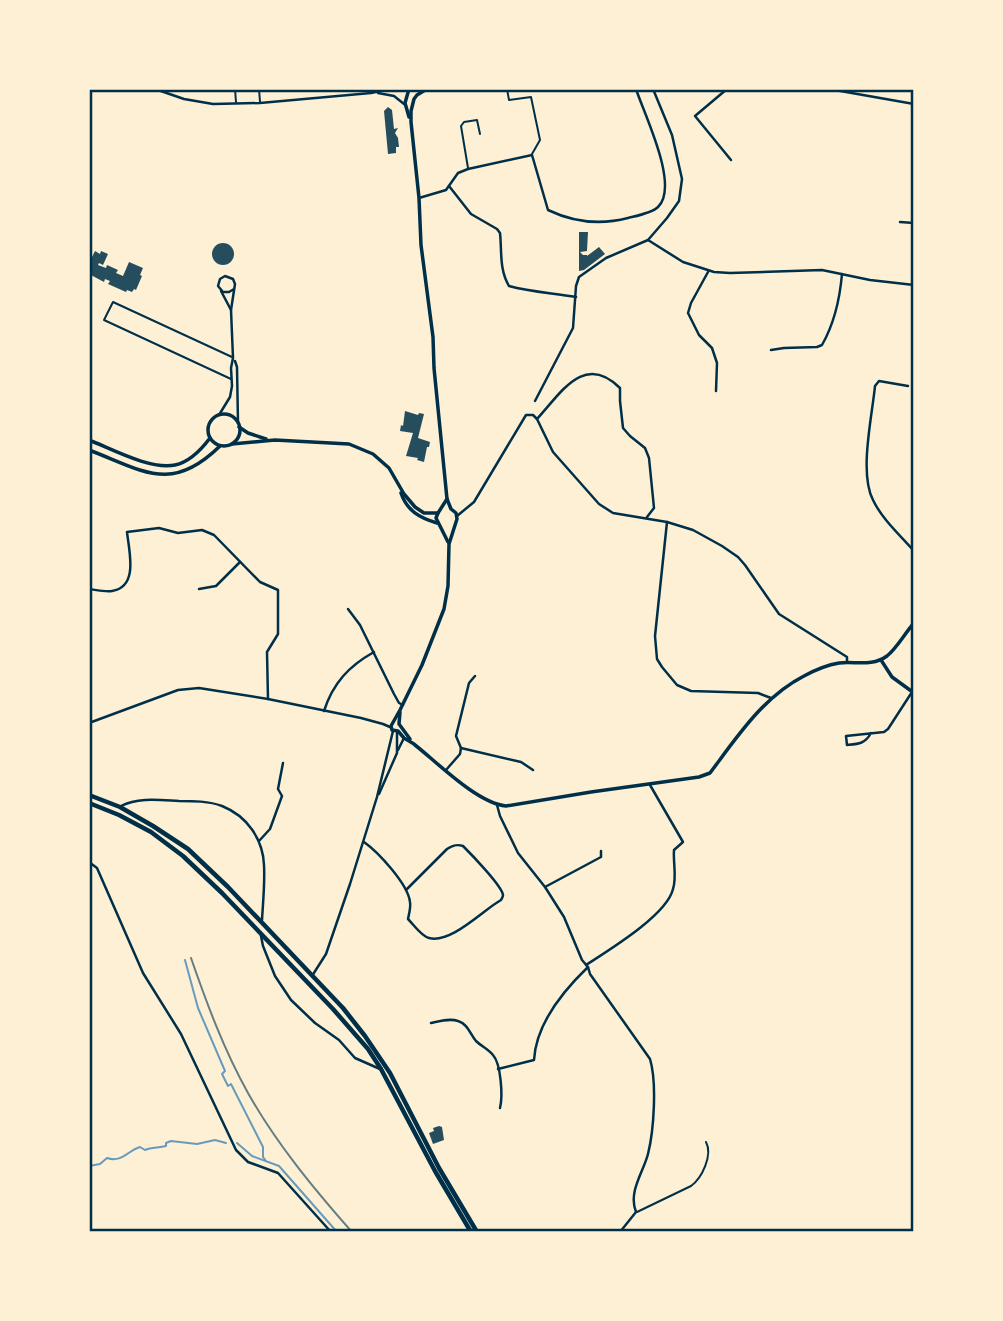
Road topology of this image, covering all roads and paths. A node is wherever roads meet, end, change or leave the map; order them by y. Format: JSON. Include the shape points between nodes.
{"nodes":[{"id":1,"x":155,"y":89,"type":"edge"},
{"id":2,"x":235,"y":89,"type":"edge"},
{"id":3,"x":259,"y":89,"type":"edge"},
{"id":4,"x":390,"y":89,"type":"edge"},
{"id":5,"x":409,"y":89,"type":"edge"},
{"id":6,"x":426,"y":89,"type":"edge"},
{"id":7,"x":507,"y":89,"type":"edge"},
{"id":8,"x":636,"y":89,"type":"edge"},
{"id":9,"x":653,"y":89,"type":"edge"},
{"id":10,"x":727,"y":89,"type":"edge"},
{"id":11,"x":829,"y":89,"type":"edge"},
{"id":12,"x":376,"y":93,"type":"junction"},
{"id":13,"x":414,"y":99,"type":"junction"},
{"id":14,"x":260,"y":103,"type":"junction"},
{"id":15,"x":236,"y":104,"type":"junction"},
{"id":16,"x":914,"y":104,"type":"edge"},
{"id":17,"x":406,"y":106,"type":"junction"},
{"id":18,"x":411,"y":122,"type":"junction"},
{"id":19,"x":480,"y":134,"type":"dead end"},
{"id":20,"x":531,"y":155,"type":"junction"},
{"id":21,"x":731,"y":160,"type":"dead end"},
{"id":22,"x":468,"y":169,"type":"junction"},
{"id":23,"x":449,"y":186,"type":"junction"},
{"id":24,"x":419,"y":198,"type":"junction"},
{"id":25,"x":900,"y":222,"type":"dead end"},
{"id":26,"x":914,"y":223,"type":"edge"},
{"id":27,"x":648,"y":240,"type":"junction"},
{"id":28,"x":709,"y":271,"type":"junction"},
{"id":29,"x":842,"y":274,"type":"junction"},
{"id":30,"x":914,"y":285,"type":"edge"},
{"id":31,"x":234,"y":289,"type":"junction"},
{"id":32,"x":221,"y":291,"type":"junction"},
{"id":33,"x":576,"y":297,"type":"junction"},
{"id":34,"x":231,"y":310,"type":"junction"},
{"id":35,"x":771,"y":350,"type":"dead end"},
{"id":36,"x":233,"y":358,"type":"junction"},
{"id":37,"x":232,"y":379,"type":"junction"},
{"id":38,"x":908,"y":386,"type":"dead end"},
{"id":39,"x":716,"y":391,"type":"dead end"},
{"id":40,"x":535,"y":401,"type":"dead end"},
{"id":41,"x":219,"y":415,"type":"junction"},
{"id":42,"x":537,"y":419,"type":"junction"},
{"id":43,"x":239,"y":425,"type":"junction"},
{"id":44,"x":210,"y":438,"type":"junction"},
{"id":45,"x":89,"y":440,"type":"edge"},
{"id":46,"x":275,"y":440,"type":"junction"},
{"id":47,"x":232,"y":444,"type":"junction"},
{"id":48,"x":220,"y":446,"type":"junction"},
{"id":49,"x":89,"y":450,"type":"edge"},
{"id":50,"x":400,"y":486,"type":"junction"},
{"id":51,"x":447,"y":499,"type":"junction"},
{"id":52,"x":467,"y":506,"type":"junction"},
{"id":53,"x":452,"y":509,"type":"junction"},
{"id":54,"x":440,"y":511,"type":"junction"},
{"id":55,"x":457,"y":516,"type":"junction"},
{"id":56,"x":646,"y":519,"type":"junction"},
{"id":57,"x":667,"y":522,"type":"junction"},
{"id":58,"x":439,"y":525,"type":"junction"},
{"id":59,"x":455,"y":525,"type":"junction"},
{"id":60,"x":449,"y":544,"type":"junction"},
{"id":61,"x":914,"y":551,"type":"edge"},
{"id":62,"x":240,"y":562,"type":"junction"},
{"id":63,"x":89,"y":589,"type":"edge"},
{"id":64,"x":199,"y":589,"type":"dead end"},
{"id":65,"x":348,"y":609,"type":"dead end"},
{"id":66,"x":914,"y":622,"type":"edge"},
{"id":67,"x":374,"y":652,"type":"junction"},
{"id":68,"x":881,"y":660,"type":"junction"},
{"id":69,"x":848,"y":662,"type":"junction"},
{"id":70,"x":475,"y":676,"type":"dead end"},
{"id":71,"x":913,"y":693,"type":"edge"},
{"id":72,"x":771,"y":698,"type":"junction"},
{"id":73,"x":268,"y":699,"type":"junction"},
{"id":74,"x":402,"y":708,"type":"junction"},
{"id":75,"x":324,"y":711,"type":"junction"},
{"id":76,"x":89,"y":723,"type":"edge"},
{"id":77,"x":395,"y":728,"type":"junction"},
{"id":78,"x":871,"y":733,"type":"junction"},
{"id":79,"x":404,"y":738,"type":"junction"},
{"id":80,"x":414,"y":744,"type":"junction"},
{"id":81,"x":461,"y":748,"type":"junction"},
{"id":82,"x":397,"y":753,"type":"junction"},
{"id":83,"x":284,"y":763,"type":"dead end"},
{"id":84,"x":446,"y":769,"type":"junction"},
{"id":85,"x":533,"y":770,"type":"dead end"},
{"id":86,"x":649,"y":784,"type":"junction"},
{"id":87,"x":89,"y":795,"type":"edge"},
{"id":88,"x":377,"y":797,"type":"junction"},
{"id":89,"x":89,"y":803,"type":"edge"},
{"id":90,"x":497,"y":805,"type":"junction"},
{"id":91,"x":120,"y":807,"type":"junction"},
{"id":92,"x":259,"y":841,"type":"junction"},
{"id":93,"x":364,"y":842,"type":"junction"},
{"id":94,"x":601,"y":851,"type":"dead end"},
{"id":95,"x":89,"y":862,"type":"edge"},
{"id":96,"x":545,"y":887,"type":"junction"},
{"id":97,"x":406,"y":890,"type":"junction"},
{"id":98,"x":262,"y":923,"type":"junction"},
{"id":99,"x":260,"y":933,"type":"junction"},
{"id":100,"x":587,"y":966,"type":"junction"},
{"id":101,"x":313,"y":976,"type":"junction"},
{"id":102,"x":432,"y":1023,"type":"dead end"},
{"id":103,"x":381,"y":1069,"type":"junction"},
{"id":104,"x":498,"y":1069,"type":"junction"},
{"id":105,"x":500,"y":1108,"type":"dead end"},
{"id":106,"x":706,"y":1142,"type":"dead end"},
{"id":107,"x":636,"y":1212,"type":"junction"},
{"id":108,"x":331,"y":1232,"type":"edge"},
{"id":109,"x":471,"y":1232,"type":"edge"},
{"id":110,"x":477,"y":1232,"type":"edge"},
{"id":111,"x":620,"y":1232,"type":"edge"}],
"edges":[{"from":1,"to":15,"type":"street","via":[[184,99]]},
{"from":2,"to":15,"type":"lane"},
{"from":3,"to":14,"type":"lane"},
{"from":4,"to":12,"type":"street"},
{"from":5,"to":13,"type":"street"},
{"from":5,"to":17,"type":"street"},
{"from":6,"to":13,"type":"street"},
{"from":7,"to":20,"type":"lane","via":[[509,100],[531,97],[540,140]]},
{"from":8,"to":20,"type":"street","via":[[663,173],[665,197],[657,209],[617,221],[585,222],[557,214],[548,210]]},
{"from":9,"to":27,"type":"street","via":[[672,135],[681,180],[679,201]]},
{"from":10,"to":21,"type":"street","via":[[695,116]]},
{"from":11,"to":16,"type":"street"},
{"from":12,"to":14,"type":"street"},
{"from":12,"to":17,"type":"street","via":[[394,96]]},
{"from":13,"to":18,"type":"street"},
{"from":14,"to":15,"type":"street"},
{"from":17,"to":18,"type":"street"},
{"from":18,"to":24,"type":"street"},
{"from":19,"to":22,"type":"lane","via":[[477,120],[461,126]]},
{"from":20,"to":22,"type":"street"},
{"from":22,"to":23,"type":"street","via":[[458,173]]},
{"from":23,"to":24,"type":"street"},
{"from":23,"to":33,"type":"street","via":[[471,214],[500,233],[501,267],[509,286]]},
{"from":24,"to":51,"type":"street"},
{"from":25,"to":26,"type":"street"},
{"from":27,"to":28,"type":"street","via":[[683,262]]},
{"from":27,"to":33,"type":"street","via":[[583,273]]},
{"from":28,"to":29,"type":"street"},
{"from":28,"to":39,"type":"street","via":[[688,313],[712,348],[717,363]]},
{"from":29,"to":30,"type":"street"},
{"from":29,"to":35,"type":"street","via":[[838,302],[822,345]]},
{"from":31,"to":32,"type":"street"},
{"from":31,"to":32,"type":"street","via":[[233,279],[225,276],[219,281]]},
{"from":31,"to":34,"type":"street"},
{"from":32,"to":34,"type":"street"},
{"from":33,"to":40,"type":"street","via":[[573,328]]},
{"from":34,"to":36,"type":"street"},
{"from":36,"to":37,"type":"street"},
{"from":36,"to":37,"type":"lane","via":[[113,302],[104,320]]},
{"from":36,"to":43,"type":"street"},
{"from":37,"to":41,"type":"street","via":[[230,397]]},
{"from":38,"to":61,"type":"street","via":[[879,381],[875,386],[866,463],[872,499]]},
{"from":41,"to":43,"type":"street","via":[[230,415]]},
{"from":41,"to":44,"type":"street","via":[[209,424]]},
{"from":42,"to":52,"type":"street","via":[[526,415],[474,502]]},
{"from":42,"to":56,"type":"street","via":[[553,452],[599,504],[613,513]]},
{"from":42,"to":56,"type":"street","via":[[556,396],[586,374],[599,373],[620,388],[623,428],[645,448],[649,458],[654,508]]},
{"from":43,"to":46,"type":"street","via":[[254,436]]},
{"from":43,"to":47,"type":"street","via":[[239,436]]},
{"from":44,"to":45,"type":"street","via":[[195,455],[175,465],[149,463]]},
{"from":44,"to":48,"type":"street"},
{"from":46,"to":47,"type":"street"},
{"from":46,"to":50,"type":"street","via":[[349,443],[373,454]]},
{"from":47,"to":48,"type":"street"},
{"from":48,"to":49,"type":"street","via":[[191,468],[165,475]]},
{"from":50,"to":54,"type":"street","via":[[419,511]]},
{"from":50,"to":58,"type":"street","via":[[409,509]]},
{"from":51,"to":53,"type":"street"},
{"from":51,"to":54,"type":"street"},
{"from":52,"to":53,"type":"street"},
{"from":52,"to":55,"type":"street"},
{"from":53,"to":54,"type":"street"},
{"from":53,"to":55,"type":"street"},
{"from":54,"to":58,"type":"street"},
{"from":55,"to":59,"type":"street"},
{"from":56,"to":57,"type":"street"},
{"from":57,"to":69,"type":"street","via":[[693,530],[730,551],[779,614],[847,657]]},
{"from":57,"to":72,"type":"street","via":[[655,636],[657,659],[677,685],[691,691],[758,693]]},
{"from":58,"to":59,"type":"street","via":[[447,529]]},
{"from":58,"to":60,"type":"street"},
{"from":59,"to":60,"type":"street"},
{"from":60,"to":74,"type":"street","via":[[444,609]]},
{"from":62,"to":63,"type":"street","via":[[214,535],[202,530],[127,532],[131,575],[125,585],[113,591]]},
{"from":62,"to":64,"type":"street","via":[[216,586]]},
{"from":62,"to":73,"type":"street","via":[[260,582],[278,590],[278,634],[267,652]]},
{"from":65,"to":67,"type":"street"},
{"from":66,"to":68,"type":"street"},
{"from":67,"to":74,"type":"street"},
{"from":67,"to":75,"type":"street","via":[[343,674]]},
{"from":68,"to":69,"type":"street"},
{"from":68,"to":71,"type":"street","via":[[892,677]]},
{"from":69,"to":72,"type":"street","via":[[805,675]]},
{"from":70,"to":81,"type":"street","via":[[456,736]]},
{"from":71,"to":78,"type":"street","via":[[888,729]]},
{"from":72,"to":86,"type":"street","via":[[710,773]]},
{"from":73,"to":75,"type":"street"},
{"from":73,"to":76,"type":"street","via":[[188,688]]},
{"from":74,"to":77,"type":"street"},
{"from":75,"to":77,"type":"street"},
{"from":77,"to":79,"type":"street"},
{"from":77,"to":80,"type":"street"},
{"from":77,"to":82,"type":"street"},
{"from":77,"to":88,"type":"street"},
{"from":78,"to":78,"type":"street","via":[[846,736],[847,745],[863,743]]},
{"from":79,"to":80,"type":"street"},
{"from":79,"to":82,"type":"street"},
{"from":80,"to":84,"type":"street"},
{"from":81,"to":84,"type":"street"},
{"from":81,"to":85,"type":"street","via":[[522,762]]},
{"from":82,"to":88,"type":"street"},
{"from":83,"to":92,"type":"street","via":[[278,789],[282,796],[270,829]]},
{"from":84,"to":90,"type":"street"},
{"from":86,"to":90,"type":"street"},
{"from":86,"to":100,"type":"street","via":[[683,840],[674,850],[674,888],[669,900],[644,924]]},
{"from":87,"to":91,"type":"main road"},
{"from":88,"to":93,"type":"street"},
{"from":89,"to":99,"type":"main road","via":[[169,845],[201,871]]},
{"from":90,"to":96,"type":"street","via":[[518,853]]},
{"from":91,"to":92,"type":"street","via":[[133,800],[222,806],[252,829]]},
{"from":91,"to":98,"type":"main road","via":[[188,849]]},
{"from":92,"to":98,"type":"street","via":[[264,864]]},
{"from":93,"to":97,"type":"street"},
{"from":93,"to":101,"type":"street","via":[[326,954]]},
{"from":94,"to":96,"type":"street","via":[[601,857]]},
{"from":95,"to":108,"type":"street","via":[[97,868],[143,973],[181,1034],[236,1150],[248,1162],[278,1173]]},
{"from":96,"to":100,"type":"street"},
{"from":97,"to":97,"type":"street","via":[[408,919],[431,938],[456,932],[503,896],[490,875],[458,845],[447,849]]},
{"from":98,"to":101,"type":"main road"},
{"from":99,"to":103,"type":"main road","via":[[341,1018]]},
{"from":99,"to":103,"type":"street","via":[[275,976],[291,1000],[355,1058]]},
{"from":100,"to":104,"type":"street","via":[[546,1020],[534,1060]]},
{"from":100,"to":107,"type":"street","via":[[652,1067],[651,1138],[633,1198]]},
{"from":101,"to":110,"type":"main road","via":[[344,1008],[390,1073]]},
{"from":102,"to":104,"type":"street","via":[[458,1020],[466,1025],[494,1056]]},
{"from":103,"to":109,"type":"main road"},
{"from":104,"to":105,"type":"street"},
{"from":106,"to":107,"type":"lane","via":[[708,1155],[697,1182]]},
{"from":107,"to":111,"type":"street"}]}
